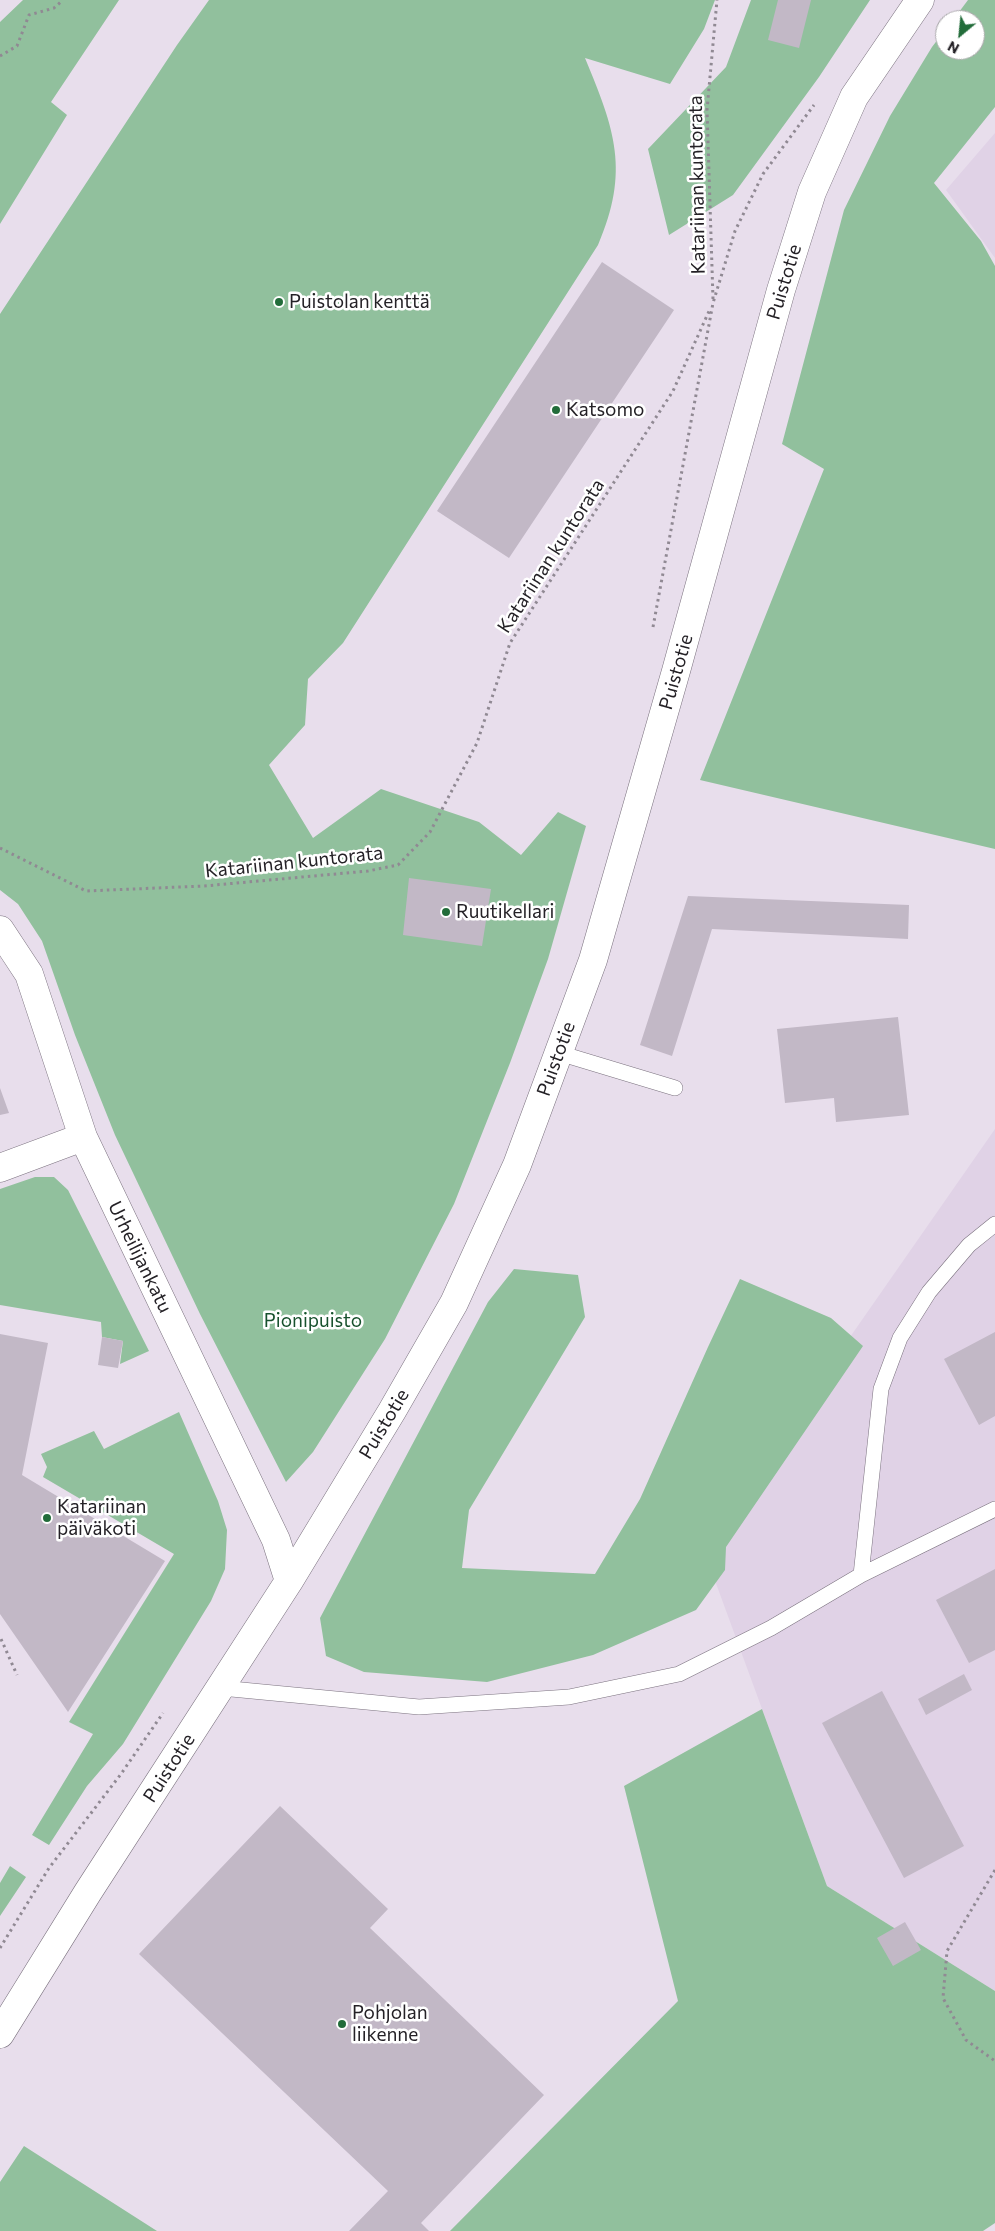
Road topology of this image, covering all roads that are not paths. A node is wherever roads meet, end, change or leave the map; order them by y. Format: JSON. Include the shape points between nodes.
{"nodes":[{"id":1,"x":920,"y":0,"type":"edge"},
{"id":2,"x":0,"y":930,"type":"edge"},
{"id":3,"x":558,"y":1052,"type":"junction"},
{"id":4,"x":675,"y":1088,"type":"dead end"},
{"id":5,"x":83,"y":1137,"type":"junction"},
{"id":6,"x":0,"y":1168,"type":"edge"},
{"id":7,"x":995,"y":1224,"type":"edge"},
{"id":8,"x":995,"y":1509,"type":"edge"},
{"id":9,"x":861,"y":1575,"type":"junction"},
{"id":10,"x":289,"y":1581,"type":"junction"},
{"id":11,"x":221,"y":1688,"type":"junction"},
{"id":12,"x":0,"y":2034,"type":"edge"}],
"edges":[{"from":1,"to":3,"type":"street","name":"Puistotie","via":[[854,97],[812,192],[781,290],[596,950]]},
{"from":2,"to":5,"type":"street","name":"Urheilijankatu","via":[[29,974]]},
{"from":3,"to":4,"type":"lane"},
{"from":3,"to":10,"type":"street","name":"Puistotie","via":[[517,1165],[454,1302],[392,1412]]},
{"from":5,"to":6,"type":"street"},
{"from":5,"to":10,"type":"street","name":"Urheilijankatu","via":[[276,1540]]},
{"from":7,"to":9,"type":"lane","via":[[969,1245],[929,1292],[900,1338],[881,1389]]},
{"from":8,"to":9,"type":"lane"},
{"from":9,"to":11,"type":"lane","via":[[771,1628],[679,1674],[569,1697],[419,1707]]},
{"from":10,"to":11,"type":"street","name":"Puistotie"},
{"from":11,"to":12,"type":"street","name":"Puistotie"}]}
